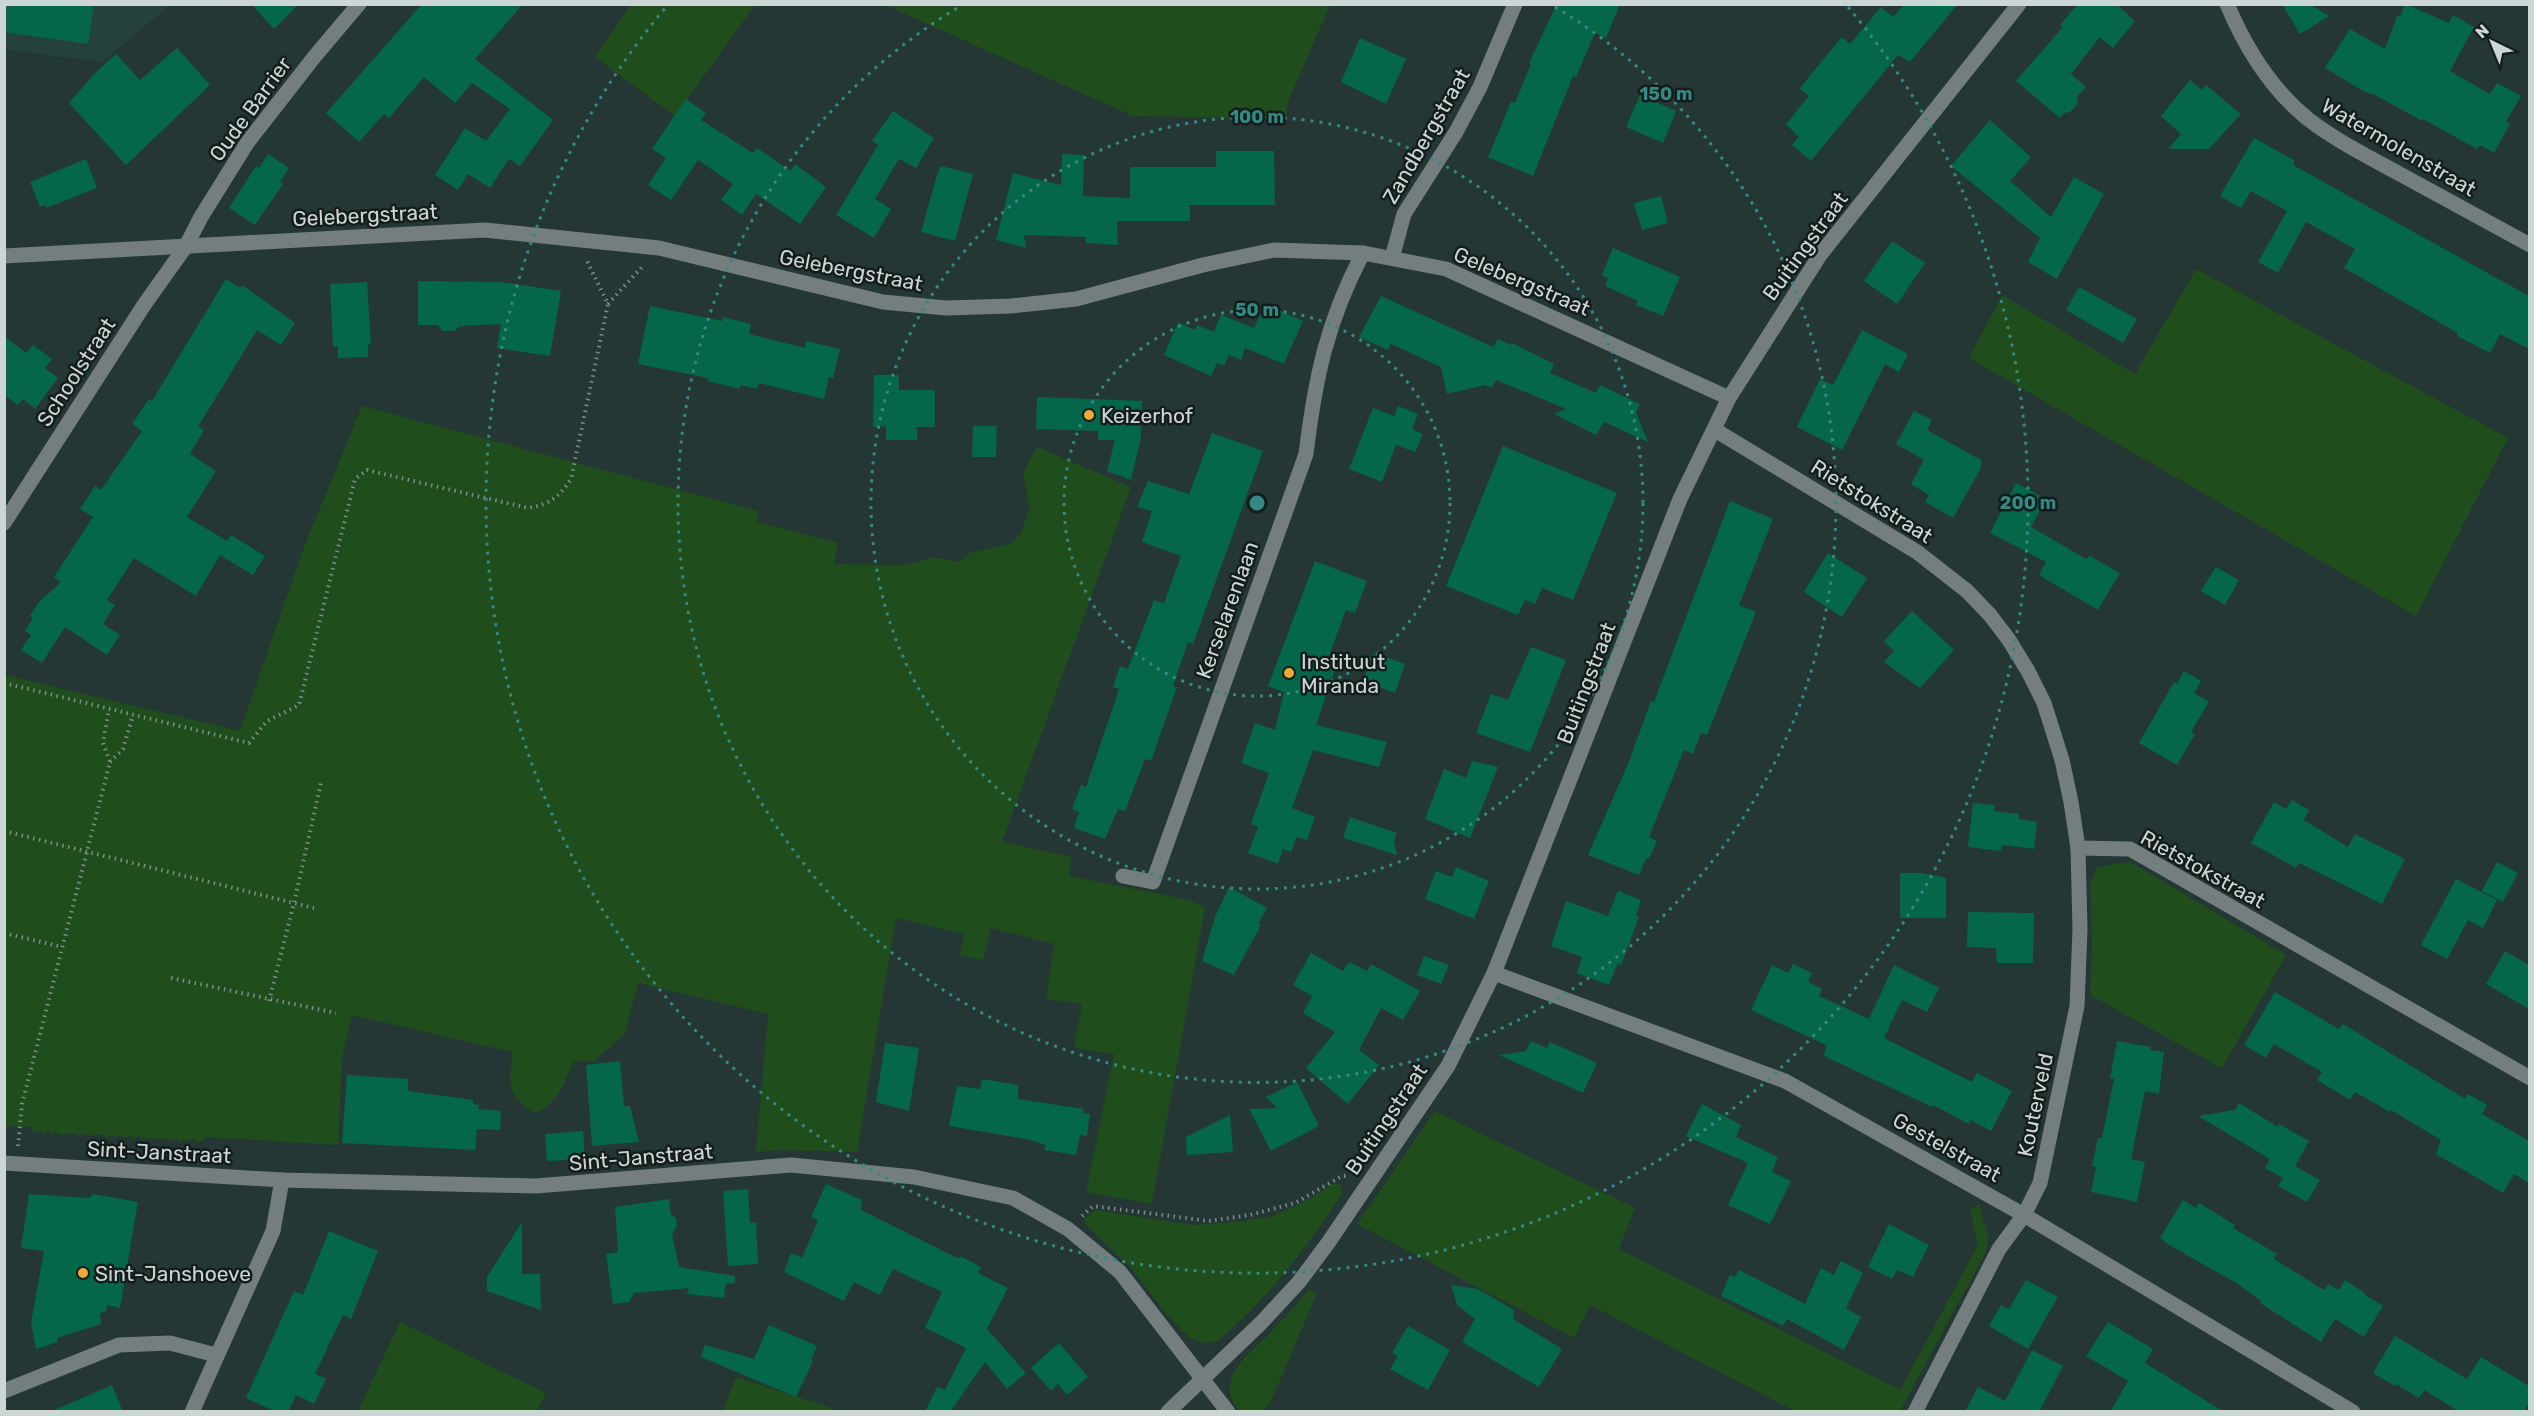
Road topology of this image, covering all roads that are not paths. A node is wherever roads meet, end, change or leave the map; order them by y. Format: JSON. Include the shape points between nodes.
{"nodes":[{"id":1,"x":359,"y":4,"type":"edge"},
{"id":2,"x":1515,"y":4,"type":"edge"},
{"id":3,"x":2019,"y":4,"type":"edge"},
{"id":4,"x":2227,"y":4,"type":"edge"},
{"id":5,"x":186,"y":246,"type":"junction"},
{"id":6,"x":2529,"y":246,"type":"edge"},
{"id":7,"x":1363,"y":254,"type":"junction"},
{"id":8,"x":5,"y":256,"type":"edge"},
{"id":9,"x":1392,"y":258,"type":"junction"},
{"id":10,"x":4,"y":269,"type":"edge"},
{"id":11,"x":1729,"y":398,"type":"junction"},
{"id":12,"x":1715,"y":430,"type":"junction"},
{"id":13,"x":4,"y":524,"type":"edge"},
{"id":14,"x":2078,"y":848,"type":"junction"},
{"id":15,"x":1123,"y":876,"type":"dead end"},
{"id":16,"x":1494,"y":973,"type":"junction"},
{"id":17,"x":2529,"y":1078,"type":"edge"},
{"id":18,"x":10,"y":1164,"type":"edge"},
{"id":19,"x":282,"y":1180,"type":"junction"},
{"id":20,"x":2024,"y":1215,"type":"junction"},
{"id":21,"x":216,"y":1355,"type":"junction"},
{"id":22,"x":1202,"y":1380,"type":"junction"},
{"id":23,"x":4,"y":1391,"type":"edge"},
{"id":24,"x":192,"y":1412,"type":"edge"},
{"id":25,"x":1168,"y":1412,"type":"edge"},
{"id":26,"x":1228,"y":1412,"type":"edge"},
{"id":27,"x":1915,"y":1412,"type":"edge"},
{"id":28,"x":2353,"y":1412,"type":"edge"}],
"edges":[{"from":1,"to":5,"type":"street","name":"Oude Barrier","via":[[247,143]]},
{"from":2,"to":9,"type":"street","name":"Zandbergstraat","via":[[1480,87],[1404,214]]},
{"from":3,"to":11,"type":"street","name":"Buitingstraat","via":[[1820,255]]},
{"from":4,"to":6,"type":"street","name":"Watermolenstraat","via":[[2255,60],[2307,118],[2345,144]]},
{"from":5,"to":7,"type":"street","name":"Gelebergstraat","via":[[485,230],[659,248],[883,302],[945,308],[1076,299],[1274,250]]},
{"from":5,"to":8,"type":"street","name":"Gelebergstraat"},
{"from":5,"to":13,"type":"street","name":"Schoolstraat"},
{"from":7,"to":9,"type":"street","name":"Gelebergstraat"},
{"from":7,"to":15,"type":"street","name":"Kerselarenlaan","via":[[1346,285],[1327,336],[1313,394],[1306,454],[1153,882]]},
{"from":8,"to":10,"type":"street"},
{"from":9,"to":11,"type":"street","name":"Gelebergstraat","via":[[1446,269]]},
{"from":11,"to":12,"type":"street","name":"Buitingstraat"},
{"from":12,"to":14,"type":"street","name":"Rietstokstraat","via":[[1917,552],[1967,591],[1990,615],[2009,640],[2044,703],[2062,760]]},
{"from":12,"to":16,"type":"street","name":"Buitingstraat","via":[[1680,499]]},
{"from":14,"to":17,"type":"street","name":"Rietstokstraat","via":[[2130,849]]},
{"from":14,"to":20,"type":"street","name":"Kouterveld","via":[[2077,1006],[2040,1184]]},
{"from":16,"to":20,"type":"street","name":"Gestelstraat","via":[[1785,1081]]},
{"from":16,"to":22,"type":"street","name":"Buitingstraat","via":[[1448,1066],[1299,1282]]},
{"from":18,"to":19,"type":"street","name":"Sint-Janstraat"},
{"from":19,"to":21,"type":"street","via":[[273,1231]]},
{"from":19,"to":22,"type":"street","name":"Sint-Janstraat","via":[[536,1186],[791,1165],[914,1177],[1013,1198],[1068,1229],[1120,1272]]},
{"from":20,"to":27,"type":"street","name":"Kouterveld","via":[[1999,1249]]},
{"from":20,"to":28,"type":"street","name":"Gestelstraat"},
{"from":21,"to":23,"type":"street","via":[[170,1343],[119,1345]]},
{"from":21,"to":24,"type":"street"},
{"from":22,"to":25,"type":"street","name":"Buitingstraat"},
{"from":22,"to":26,"type":"street","name":"Sint-Janstraat"}]}
